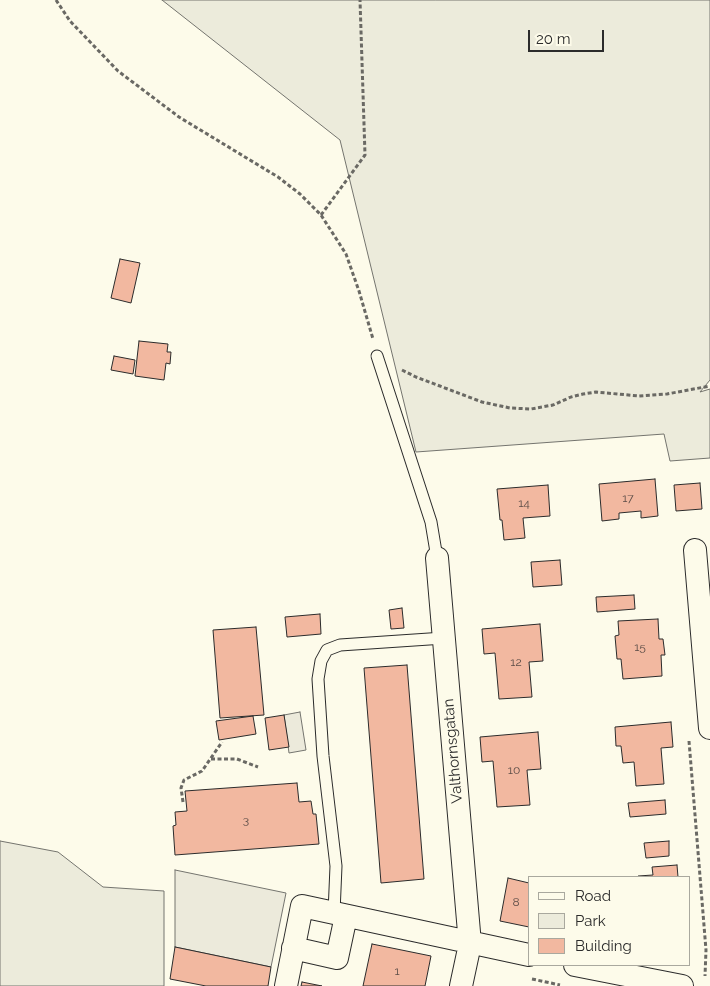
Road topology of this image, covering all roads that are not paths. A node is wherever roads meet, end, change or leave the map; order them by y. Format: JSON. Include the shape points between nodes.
{"nodes":[{"id":1,"x":377,"y":356,"type":"road end"},
{"id":2,"x":695,"y":550,"type":"dead end"},
{"id":3,"x":437,"y":558,"type":"joint"},
{"id":4,"x":444,"y":638,"type":"junction"},
{"id":5,"x":710,"y":728,"type":"edge"},
{"id":6,"x":340,"y":915,"type":"junction"},
{"id":7,"x":470,"y":944,"type":"junction"},
{"id":8,"x":293,"y":948,"type":"junction"},
{"id":9,"x":528,"y":956,"type":"edge"},
{"id":10,"x":580,"y":966,"type":"edge"},
{"id":11,"x":286,"y":986,"type":"edge"},
{"id":12,"x":461,"y":986,"type":"edge"},
{"id":13,"x":682,"y":986,"type":"edge"}],
"edges":[{"from":1,"to":3,"type":"lane","via":[[431,522]]},
{"from":2,"to":5,"type":"street"},
{"from":3,"to":4,"type":"street","name":"Valthornsgatan"},
{"from":4,"to":6,"type":"lane","via":[[340,645],[327,650],[321,661],[318,689],[323,756]]},
{"from":4,"to":7,"type":"street","name":"Valthornsgatan"},
{"from":6,"to":7,"type":"street"},
{"from":6,"to":8,"type":"street","via":[[302,906]]},
{"from":6,"to":8,"type":"street","via":[[337,958]]},
{"from":7,"to":9,"type":"street"},
{"from":7,"to":12,"type":"street","name":"Valthornsgatan"},
{"from":8,"to":11,"type":"street"},
{"from":10,"to":13,"type":"street"}]}
